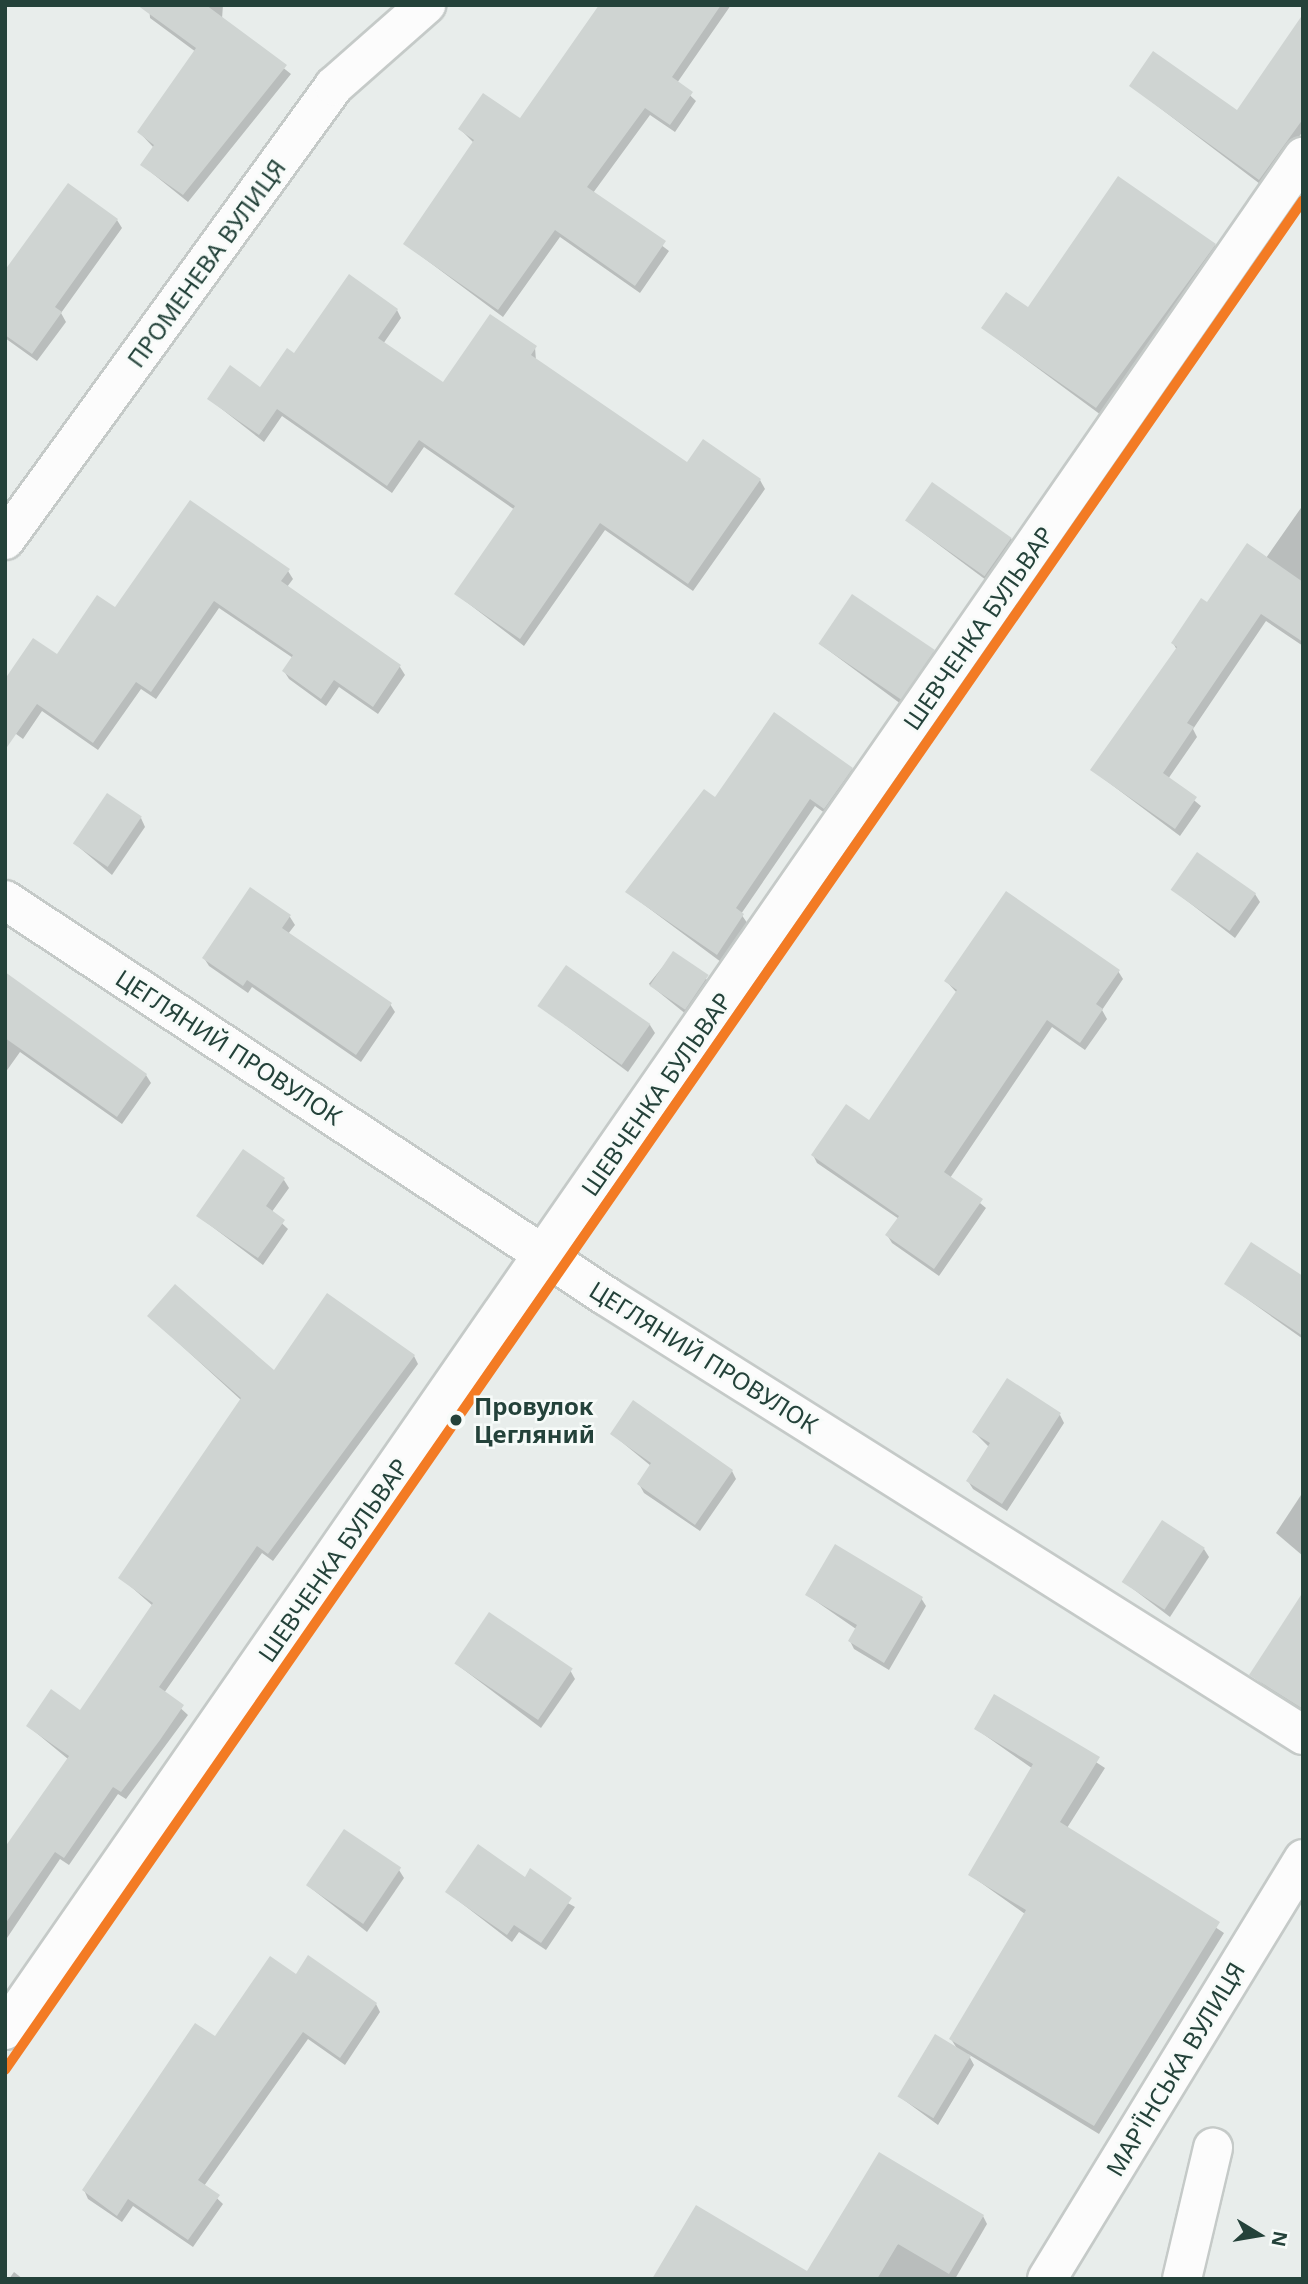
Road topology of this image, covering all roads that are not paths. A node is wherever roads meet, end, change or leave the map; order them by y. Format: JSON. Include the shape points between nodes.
{"nodes":[{"id":1,"x":426,"y":5,"type":"edge"},
{"id":2,"x":1303,"y":156,"type":"edge"},
{"id":3,"x":5,"y":540,"type":"edge"},
{"id":4,"x":5,"y":900,"type":"edge"},
{"id":5,"x":545,"y":1255,"type":"junction"},
{"id":6,"x":1303,"y":1735,"type":"edge"},
{"id":7,"x":1303,"y":1859,"type":"edge"},
{"id":8,"x":5,"y":2030,"type":"edge"},
{"id":9,"x":1213,"y":2148,"type":"dead end"},
{"id":10,"x":1047,"y":2279,"type":"edge"},
{"id":11,"x":1182,"y":2279,"type":"edge"}],
"edges":[{"from":1,"to":3,"type":"street","name":"ПРОМЕНЕВА ВУЛИЦЯ","via":[[334,86]]},
{"from":2,"to":5,"type":"street","name":"ШЕВЧЕНКА БУЛЬВАР"},
{"from":4,"to":5,"type":"street","name":"ЦЕГЛЯНИЙ ПРОВУЛОК"},
{"from":5,"to":6,"type":"street","name":"ЦЕГЛЯНИЙ ПРОВУЛОК"},
{"from":5,"to":8,"type":"street","name":"ШЕВЧЕНКА БУЛЬВАР"},
{"from":7,"to":10,"type":"street","name":"МАР'ЇНСЬКА ВУЛИЦЯ"},
{"from":9,"to":11,"type":"street"}]}
